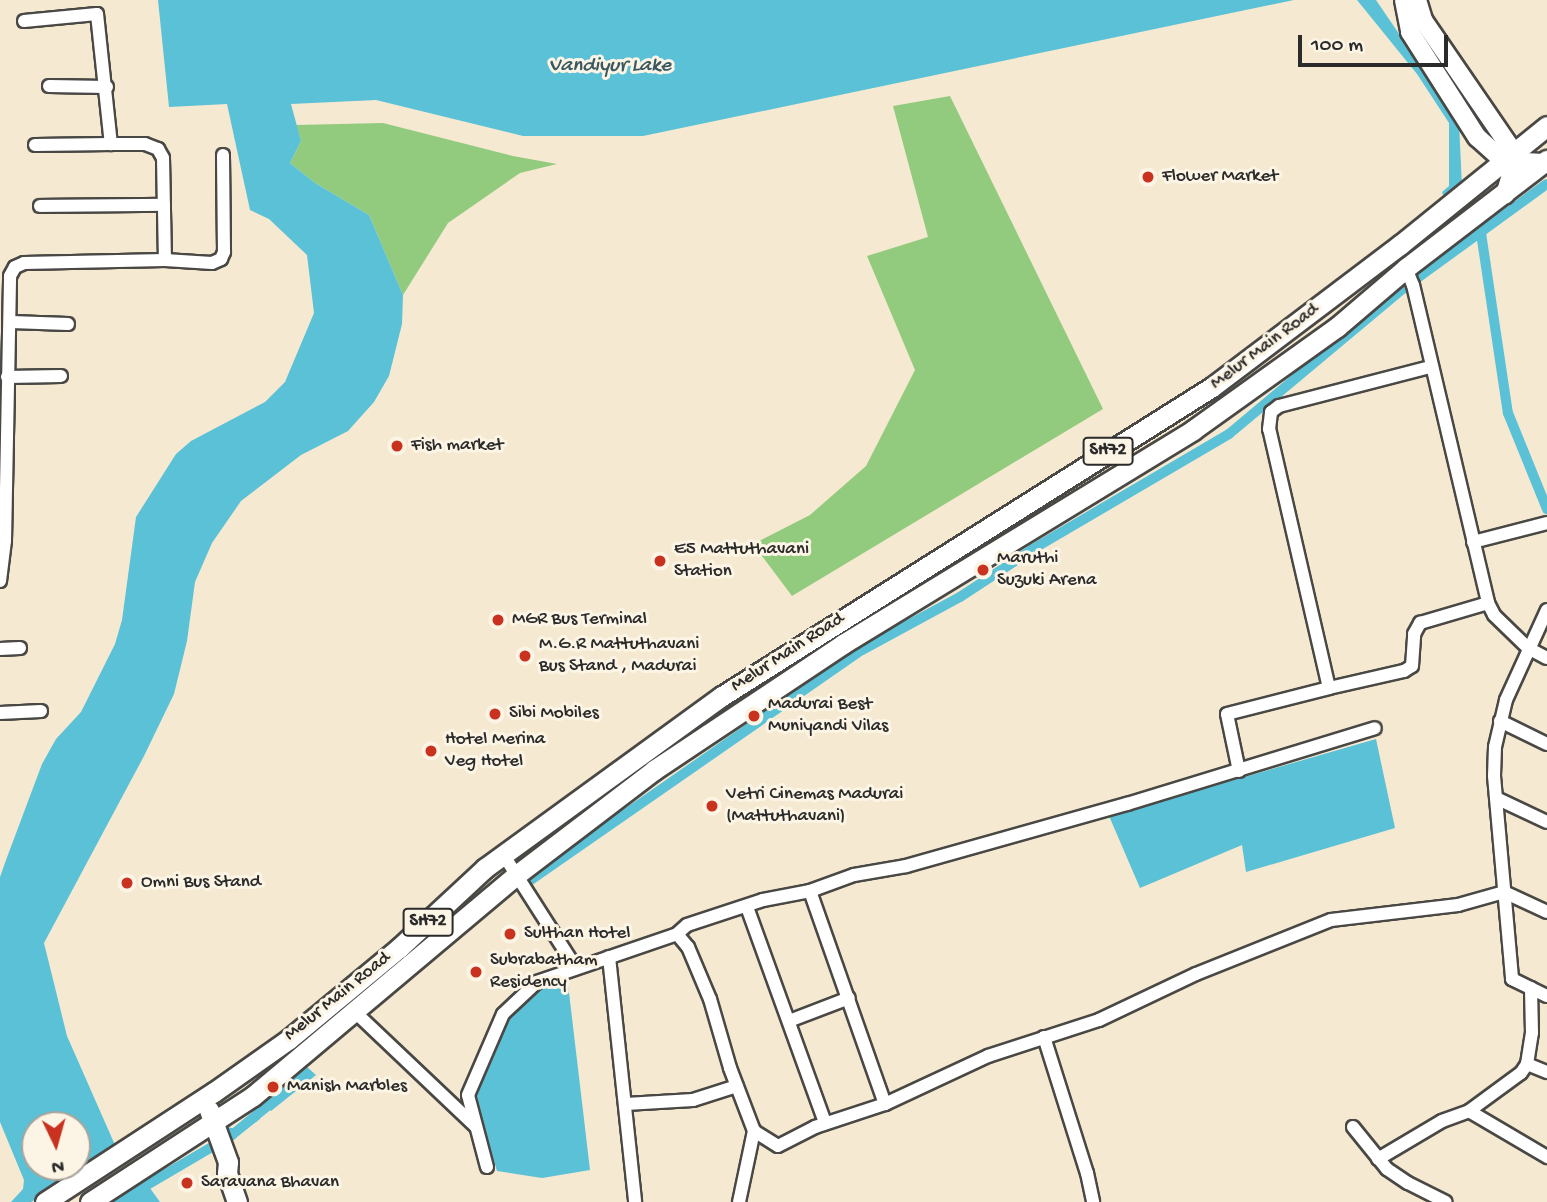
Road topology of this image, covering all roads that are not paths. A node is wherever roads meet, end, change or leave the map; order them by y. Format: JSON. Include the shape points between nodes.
{"nodes":[{"id":1,"x":1404,"y":0,"type":"edge"},
{"id":2,"x":1417,"y":0,"type":"edge"},
{"id":3,"x":24,"y":21,"type":"dead end"},
{"id":4,"x":49,"y":86,"type":"dead end"},
{"id":5,"x":107,"y":87,"type":"junction"},
{"id":6,"x":1493,"y":126,"type":"junction"},
{"id":7,"x":1543,"y":130,"type":"edge"},
{"id":8,"x":1477,"y":137,"type":"junction"},
{"id":9,"x":111,"y":144,"type":"junction"},
{"id":10,"x":35,"y":145,"type":"dead end"},
{"id":11,"x":223,"y":155,"type":"dead end"},
{"id":12,"x":1511,"y":158,"type":"junction"},
{"id":13,"x":1546,"y":164,"type":"edge"},
{"id":14,"x":1468,"y":191,"type":"junction"},
{"id":15,"x":1505,"y":195,"type":"junction"},
{"id":16,"x":164,"y":205,"type":"junction"},
{"id":17,"x":40,"y":206,"type":"dead end"},
{"id":18,"x":166,"y":260,"type":"junction"},
{"id":19,"x":1410,"y":276,"type":"junction"},
{"id":20,"x":11,"y":322,"type":"junction"},
{"id":21,"x":68,"y":324,"type":"dead end"},
{"id":22,"x":1430,"y":367,"type":"junction"},
{"id":23,"x":61,"y":376,"type":"dead end"},
{"id":24,"x":7,"y":377,"type":"junction"},
{"id":25,"x":1545,"y":523,"type":"edge"},
{"id":26,"x":1473,"y":542,"type":"junction"},
{"id":27,"x":0,"y":581,"type":"edge"},
{"id":28,"x":1488,"y":603,"type":"junction"},
{"id":29,"x":1547,"y":610,"type":"edge"},
{"id":30,"x":20,"y":648,"type":"dead end"},
{"id":31,"x":1528,"y":648,"type":"junction"},
{"id":32,"x":0,"y":649,"type":"edge"},
{"id":33,"x":1547,"y":658,"type":"edge"},
{"id":34,"x":1329,"y":688,"type":"junction"},
{"id":35,"x":41,"y":711,"type":"dead end"},
{"id":36,"x":0,"y":713,"type":"edge"},
{"id":37,"x":1500,"y":721,"type":"junction"},
{"id":38,"x":1375,"y":728,"type":"dead end"},
{"id":39,"x":1547,"y":744,"type":"edge"},
{"id":40,"x":1239,"y":771,"type":"junction"},
{"id":41,"x":1496,"y":798,"type":"junction"},
{"id":42,"x":1547,"y":822,"type":"edge"},
{"id":43,"x":503,"y":854,"type":"junction"},
{"id":44,"x":515,"y":876,"type":"junction"},
{"id":45,"x":810,"y":891,"type":"junction"},
{"id":46,"x":1504,"y":892,"type":"junction"},
{"id":47,"x":747,"y":907,"type":"junction"},
{"id":48,"x":1547,"y":912,"type":"edge"},
{"id":49,"x":677,"y":934,"type":"junction"},
{"id":50,"x":610,"y":957,"type":"junction"},
{"id":51,"x":576,"y":968,"type":"junction"},
{"id":52,"x":1531,"y":988,"type":"junction"},
{"id":53,"x":1547,"y":996,"type":"edge"},
{"id":54,"x":849,"y":998,"type":"junction"},
{"id":55,"x":355,"y":1012,"type":"junction"},
{"id":56,"x":789,"y":1021,"type":"junction"},
{"id":57,"x":1045,"y":1037,"type":"junction"},
{"id":58,"x":1527,"y":1064,"type":"junction"},
{"id":59,"x":1547,"y":1072,"type":"edge"},
{"id":60,"x":737,"y":1086,"type":"junction"},
{"id":61,"x":198,"y":1102,"type":"junction"},
{"id":62,"x":626,"y":1104,"type":"junction"},
{"id":63,"x":885,"y":1104,"type":"junction"},
{"id":64,"x":1469,"y":1111,"type":"junction"},
{"id":65,"x":825,"y":1123,"type":"junction"},
{"id":66,"x":476,"y":1127,"type":"junction"},
{"id":67,"x":1353,"y":1127,"type":"dead end"},
{"id":68,"x":754,"y":1131,"type":"junction"},
{"id":69,"x":213,"y":1138,"type":"junction"},
{"id":70,"x":1547,"y":1157,"type":"edge"},
{"id":71,"x":1378,"y":1159,"type":"junction"},
{"id":72,"x":487,"y":1167,"type":"dead end"},
{"id":73,"x":45,"y":1202,"type":"edge"},
{"id":74,"x":90,"y":1202,"type":"edge"},
{"id":75,"x":237,"y":1202,"type":"edge"},
{"id":76,"x":635,"y":1202,"type":"edge"},
{"id":77,"x":739,"y":1202,"type":"edge"},
{"id":78,"x":1093,"y":1202,"type":"edge"},
{"id":79,"x":1446,"y":1202,"type":"edge"}],
"edges":[{"from":1,"to":8,"type":"main road","via":[[1410,32]]},
{"from":2,"to":6,"type":"main road","via":[[1423,20]]},
{"from":3,"to":5,"type":"street","via":[[97,14]]},
{"from":4,"to":5,"type":"street"},
{"from":5,"to":9,"type":"street"},
{"from":6,"to":7,"type":"main road","via":[[1512,135]]},
{"from":6,"to":12,"type":"main road"},
{"from":7,"to":12,"type":"main road","name":"Melur Main Road","number":"SH72"},
{"from":8,"to":12,"type":"main road"},
{"from":8,"to":14,"type":"main road","via":[[1486,158]]},
{"from":9,"to":10,"type":"street"},
{"from":9,"to":16,"type":"street","via":[[145,144],[158,149],[163,158]]},
{"from":11,"to":18,"type":"street","via":[[225,252],[212,263]]},
{"from":12,"to":13,"type":"main road"},
{"from":12,"to":14,"type":"main road","name":"Melur Main Road","number":"SH72"},
{"from":12,"to":15,"type":"main road"},
{"from":13,"to":15,"type":"main road","name":"Melur Main Road","number":"SH72"},
{"from":14,"to":43,"type":"main road","name":"Melur Main Road","number":"SH72","via":[[1212,387],[736,686]]},
{"from":15,"to":19,"type":"main road","name":"Melur Main Road","number":"SH72","via":[[1466,223]]},
{"from":16,"to":17,"type":"street"},
{"from":16,"to":18,"type":"street"},
{"from":18,"to":20,"type":"street","via":[[24,263],[10,276]]},
{"from":19,"to":22,"type":"street"},
{"from":19,"to":44,"type":"main road","name":"Melur Main Road","number":"SH72","via":[[1194,430],[843,644],[654,770]]},
{"from":20,"to":21,"type":"street"},
{"from":20,"to":24,"type":"street"},
{"from":22,"to":26,"type":"street"},
{"from":22,"to":34,"type":"street","via":[[1279,406],[1268,419]]},
{"from":23,"to":24,"type":"street"},
{"from":24,"to":27,"type":"street","via":[[5,541]]},
{"from":25,"to":26,"type":"street"},
{"from":26,"to":28,"type":"street"},
{"from":28,"to":31,"type":"street"},
{"from":28,"to":34,"type":"street","via":[[1420,623],[1414,634],[1412,666],[1405,671]]},
{"from":29,"to":31,"type":"street"},
{"from":30,"to":32,"type":"street"},
{"from":31,"to":33,"type":"street"},
{"from":31,"to":37,"type":"street"},
{"from":34,"to":40,"type":"street","via":[[1227,714]]},
{"from":35,"to":36,"type":"street"},
{"from":37,"to":39,"type":"street"},
{"from":37,"to":41,"type":"street","via":[[1495,747]]},
{"from":38,"to":40,"type":"street"},
{"from":40,"to":45,"type":"street","via":[[906,866],[854,874]]},
{"from":41,"to":42,"type":"street"},
{"from":41,"to":46,"type":"street"},
{"from":43,"to":44,"type":"street"},
{"from":43,"to":61,"type":"main road","name":"Melur Main Road","number":"SH72","via":[[289,1038]]},
{"from":44,"to":51,"type":"street"},
{"from":44,"to":55,"type":"main road","name":"Melur Main Road","number":"SH72"},
{"from":45,"to":47,"type":"street"},
{"from":45,"to":54,"type":"street"},
{"from":46,"to":48,"type":"street"},
{"from":46,"to":52,"type":"street","via":[[1512,979]]},
{"from":46,"to":57,"type":"street","via":[[1458,905],[1331,920],[1196,974],[1099,1020]]},
{"from":47,"to":49,"type":"street","via":[[687,925]]},
{"from":47,"to":56,"type":"street"},
{"from":49,"to":50,"type":"street"},
{"from":49,"to":60,"type":"street","via":[[688,947],[710,999]]},
{"from":50,"to":51,"type":"street"},
{"from":50,"to":62,"type":"street"},
{"from":51,"to":66,"type":"street","via":[[537,982],[503,1014],[468,1095]]},
{"from":52,"to":53,"type":"street"},
{"from":52,"to":58,"type":"street"},
{"from":54,"to":56,"type":"street"},
{"from":54,"to":63,"type":"street"},
{"from":55,"to":66,"type":"street"},
{"from":55,"to":69,"type":"main road","name":"Melur Main Road","number":"SH72","via":[[253,1096]]},
{"from":56,"to":65,"type":"street"},
{"from":57,"to":63,"type":"street","via":[[988,1056]]},
{"from":57,"to":78,"type":"street"},
{"from":58,"to":59,"type":"street"},
{"from":58,"to":64,"type":"street","via":[[1514,1081]]},
{"from":60,"to":62,"type":"street","via":[[693,1100]]},
{"from":60,"to":68,"type":"street"},
{"from":61,"to":69,"type":"main road"},
{"from":61,"to":73,"type":"main road","name":"Melur Main Road","number":"SH72"},
{"from":62,"to":76,"type":"street"},
{"from":63,"to":65,"type":"street"},
{"from":64,"to":70,"type":"street"},
{"from":64,"to":71,"type":"street","via":[[1442,1121]]},
{"from":65,"to":68,"type":"street","via":[[778,1146]]},
{"from":66,"to":72,"type":"street"},
{"from":67,"to":71,"type":"street"},
{"from":68,"to":77,"type":"street"},
{"from":69,"to":74,"type":"main road","name":"Melur Main Road","number":"SH72"},
{"from":69,"to":75,"type":"main road","via":[[228,1163]]},
{"from":71,"to":79,"type":"street","via":[[1408,1183]]}]}
